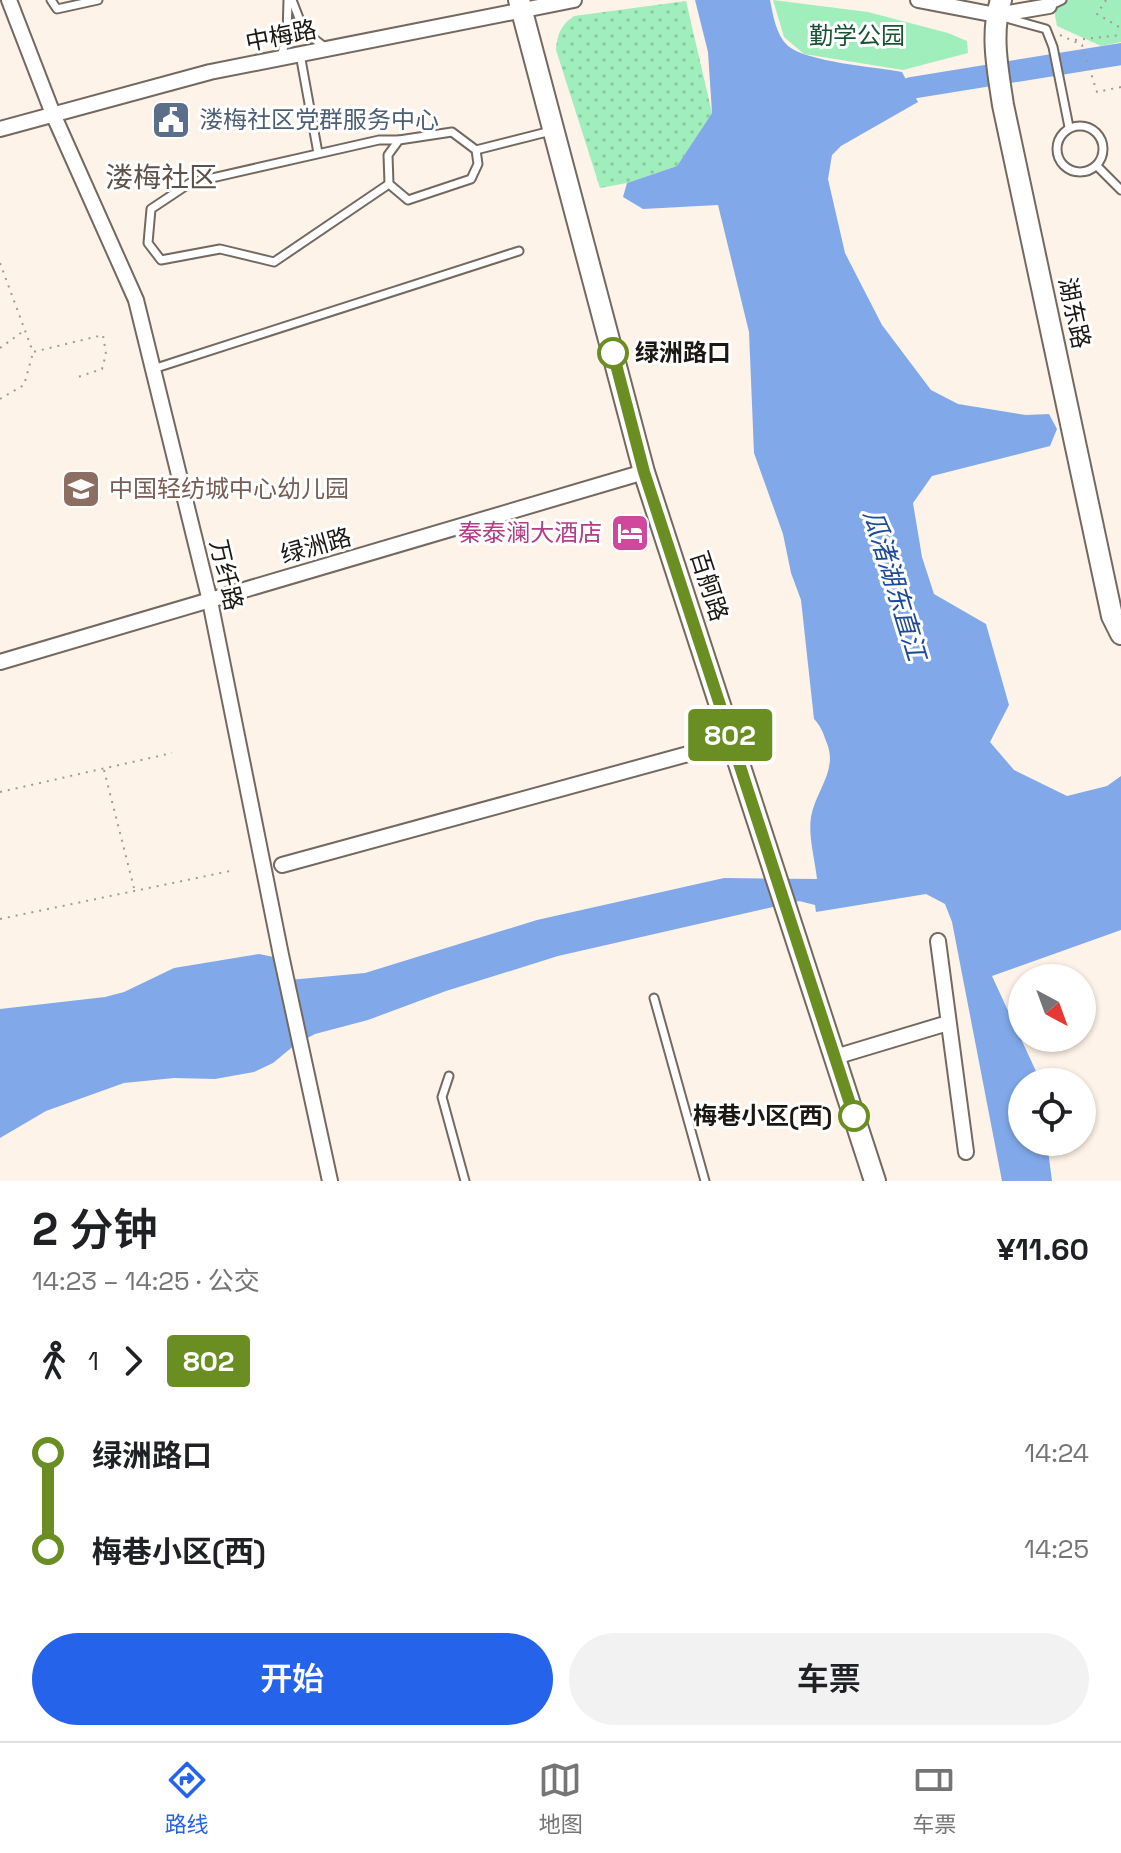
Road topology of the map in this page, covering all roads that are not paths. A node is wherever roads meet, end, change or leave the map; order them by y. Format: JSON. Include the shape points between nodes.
{"nodes":[{"id":1,"x":9,"y":0,"type":"edge"},
{"id":2,"x":51,"y":0,"type":"edge"},
{"id":3,"x":98,"y":0,"type":"edge"},
{"id":4,"x":290,"y":0,"type":"edge"},
{"id":5,"x":574,"y":0,"type":"edge"},
{"id":6,"x":918,"y":0,"type":"edge"},
{"id":7,"x":1055,"y":3,"type":"edge"},
{"id":8,"x":520,"y":6,"type":"edge"},
{"id":9,"x":998,"y":8,"type":"edge"},
{"id":10,"x":327,"y":49,"type":"junction"},
{"id":11,"x":300,"y":54,"type":"junction"},
{"id":12,"x":281,"y":58,"type":"junction"},
{"id":13,"x":53,"y":114,"type":"junction"},
{"id":14,"x":1069,"y":127,"type":"junction"},
{"id":15,"x":0,"y":129,"type":"edge"},
{"id":16,"x":553,"y":130,"type":"junction"},
{"id":17,"x":399,"y":140,"type":"junction"},
{"id":18,"x":476,"y":150,"type":"junction"},
{"id":19,"x":318,"y":153,"type":"junction"},
{"id":20,"x":1097,"y":166,"type":"junction"},
{"id":21,"x":389,"y":184,"type":"junction"},
{"id":22,"x":1121,"y":189,"type":"edge"},
{"id":23,"x":519,"y":251,"type":"dead end"},
{"id":24,"x":153,"y":369,"type":"junction"},
{"id":25,"x":644,"y":472,"type":"junction"},
{"id":26,"x":210,"y":601,"type":"junction"},
{"id":27,"x":1121,"y":634,"type":"edge"},
{"id":28,"x":0,"y":662,"type":"edge"},
{"id":29,"x":732,"y":742,"type":"junction"},
{"id":30,"x":282,"y":865,"type":"dead end"},
{"id":31,"x":938,"y":941,"type":"dead end"},
{"id":32,"x":654,"y":998,"type":"dead end"},
{"id":33,"x":948,"y":1023,"type":"junction"},
{"id":34,"x":835,"y":1057,"type":"junction"},
{"id":35,"x":449,"y":1076,"type":"dead end"},
{"id":36,"x":966,"y":1152,"type":"dead end"},
{"id":37,"x":330,"y":1181,"type":"edge"},
{"id":38,"x":465,"y":1181,"type":"edge"},
{"id":39,"x":705,"y":1181,"type":"edge"},
{"id":40,"x":875,"y":1181,"type":"edge"}],
"edges":[{"from":1,"to":13,"type":"street","name":"万纤路"},
{"from":2,"to":3,"type":"lane","via":[[57,9]]},
{"from":4,"to":10,"type":"lane","via":[[304,31]]},
{"from":4,"to":12,"type":"lane"},
{"from":5,"to":8,"type":"street","name":"中梅路"},
{"from":6,"to":9,"type":"street"},
{"from":7,"to":9,"type":"street"},
{"from":8,"to":10,"type":"street","name":"中梅路"},
{"from":8,"to":16,"type":"street","name":"百舸路"},
{"from":9,"to":14,"type":"lane","via":[[1046,29]]},
{"from":9,"to":27,"type":"street","name":"湖东路","via":[[996,58],[1003,105],[1112,616]]},
{"from":10,"to":11,"type":"street","name":"中梅路"},
{"from":11,"to":12,"type":"street","name":"中梅路"},
{"from":11,"to":19,"type":"lane"},
{"from":12,"to":13,"type":"street","name":"中梅路"},
{"from":13,"to":15,"type":"street","name":"中梅路"},
{"from":13,"to":24,"type":"street","name":"万纤路","via":[[136,300]]},
{"from":14,"to":20,"type":"lane","via":[[1086,125],[1099,135],[1104,151]]},
{"from":14,"to":20,"type":"lane","via":[[1058,139],[1056,155],[1066,169],[1082,173]]},
{"from":16,"to":18,"type":"lane"},
{"from":16,"to":25,"type":"street","name":"百舸路"},
{"from":17,"to":18,"type":"lane","via":[[452,132]]},
{"from":17,"to":19,"type":"lane"},
{"from":17,"to":21,"type":"lane","via":[[388,155]]},
{"from":18,"to":21,"type":"lane","via":[[478,164],[471,179],[408,200]]},
{"from":19,"to":21,"type":"lane","via":[[190,183],[151,209],[148,243],[161,260],[220,249],[274,262]]},
{"from":20,"to":22,"type":"lane"},
{"from":23,"to":24,"type":"lane"},
{"from":24,"to":26,"type":"street","name":"万纤路"},
{"from":25,"to":26,"type":"street","name":"绿洲路"},
{"from":25,"to":29,"type":"street","name":"百舸路"},
{"from":26,"to":28,"type":"street","name":"绿洲路"},
{"from":26,"to":37,"type":"street","name":"万纤路"},
{"from":29,"to":30,"type":"street"},
{"from":29,"to":34,"type":"street","name":"百舸路"},
{"from":31,"to":33,"type":"street"},
{"from":32,"to":39,"type":"lane"},
{"from":33,"to":34,"type":"street"},
{"from":33,"to":36,"type":"street"},
{"from":34,"to":40,"type":"street","name":"百舸路"},
{"from":35,"to":38,"type":"lane","via":[[442,1097]]}]}
